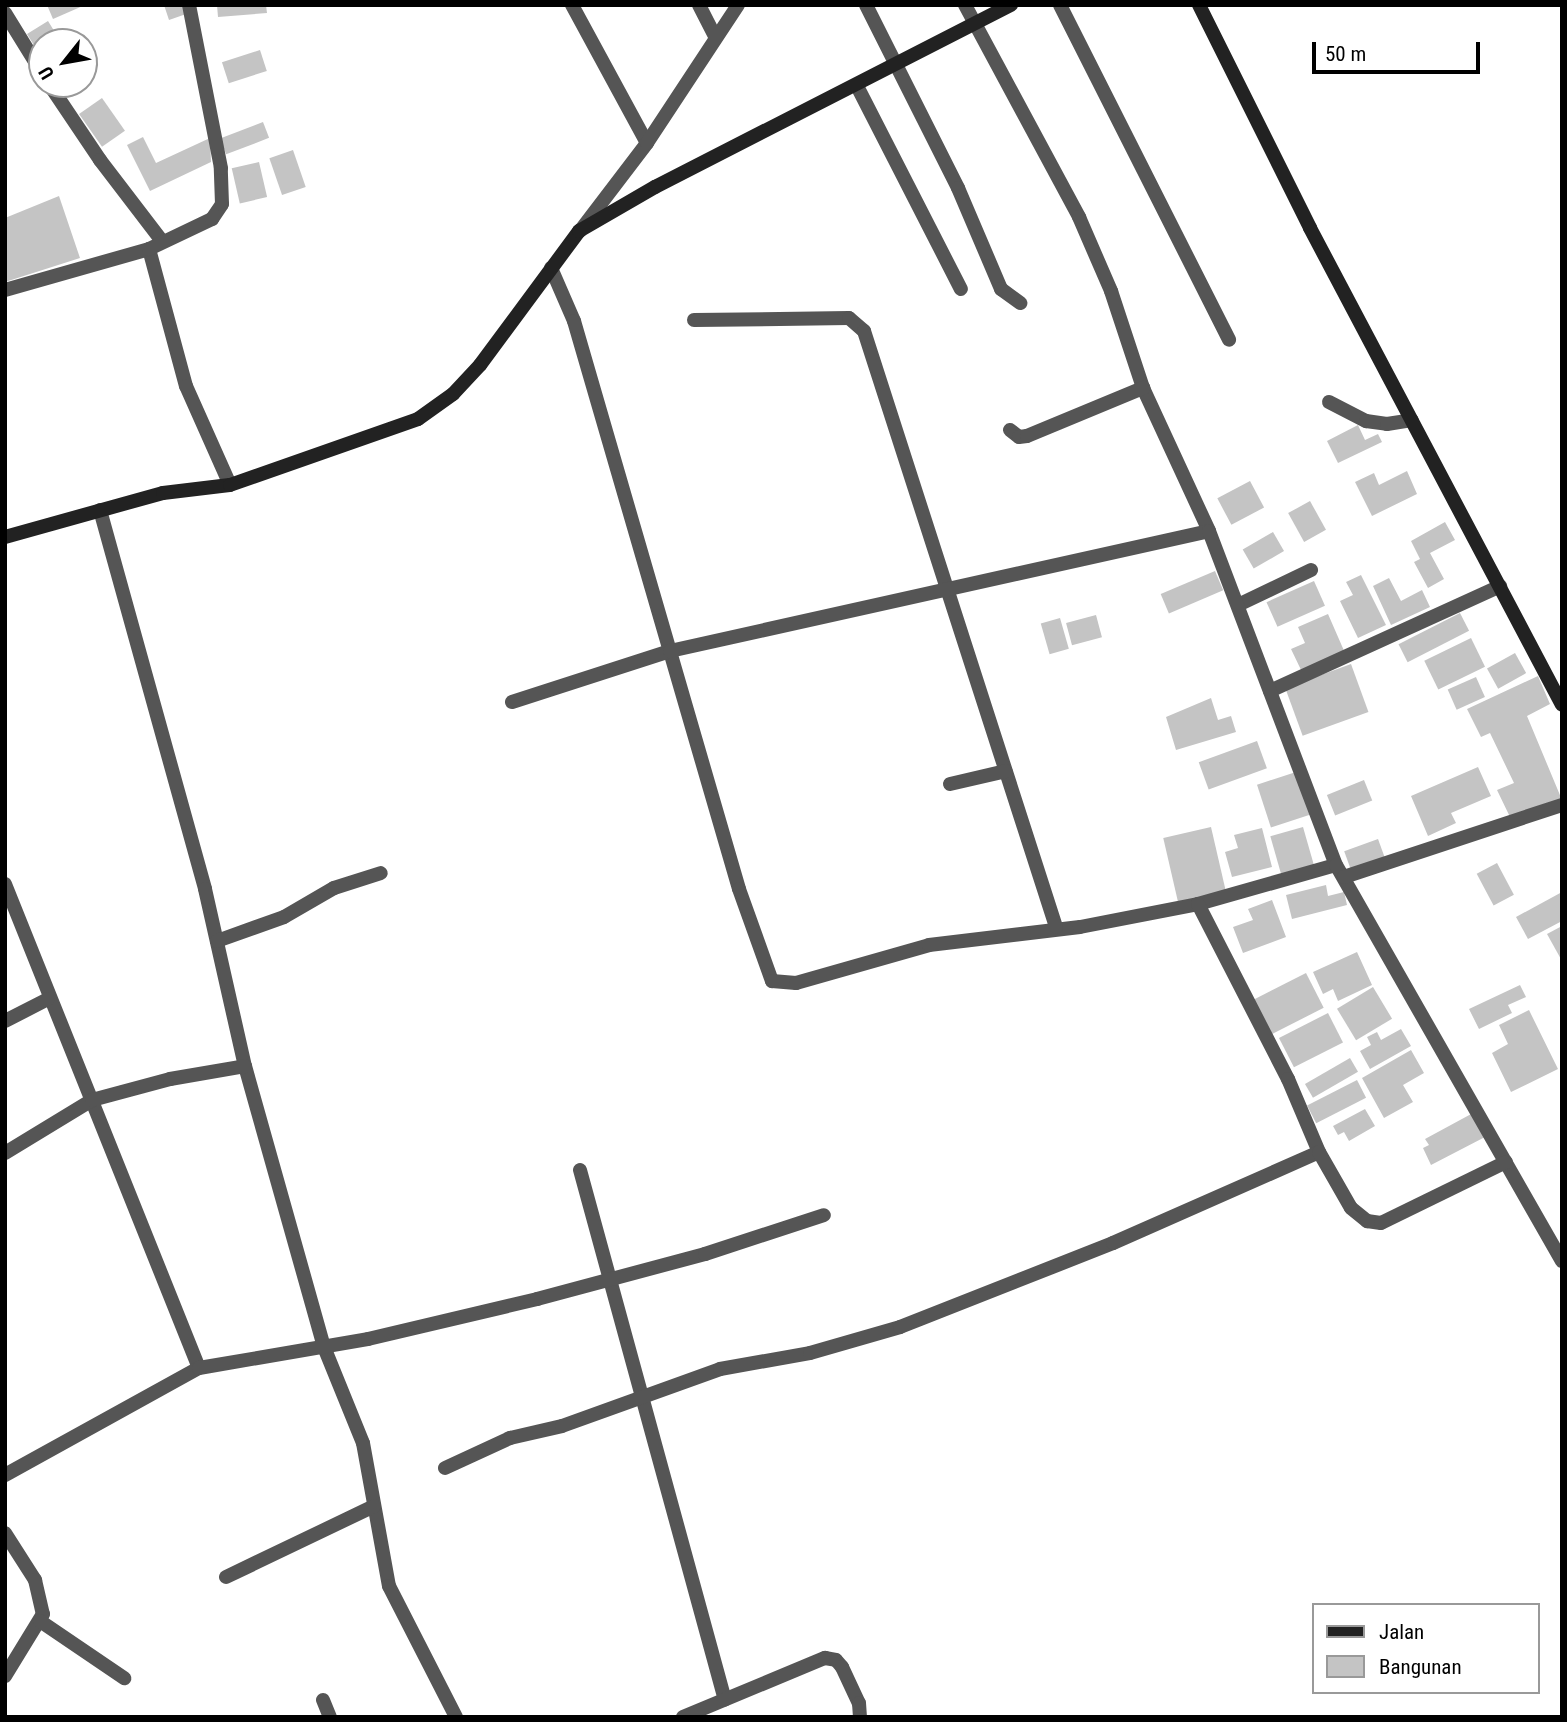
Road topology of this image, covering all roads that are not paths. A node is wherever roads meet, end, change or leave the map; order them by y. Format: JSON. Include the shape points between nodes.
{"nodes":[{"id":1,"x":189,"y":5,"type":"edge"},
{"id":2,"x":572,"y":5,"type":"edge"},
{"id":3,"x":699,"y":5,"type":"edge"},
{"id":4,"x":738,"y":5,"type":"edge"},
{"id":5,"x":866,"y":5,"type":"edge"},
{"id":6,"x":965,"y":5,"type":"edge"},
{"id":7,"x":1011,"y":5,"type":"edge"},
{"id":8,"x":1060,"y":5,"type":"edge"},
{"id":9,"x":1199,"y":5,"type":"edge"},
{"id":10,"x":5,"y":13,"type":"edge"},
{"id":11,"x":975,"y":24,"type":"junction"},
{"id":12,"x":715,"y":36,"type":"junction"},
{"id":13,"x":28,"y":50,"type":"edge"},
{"id":14,"x":896,"y":64,"type":"junction"},
{"id":15,"x":857,"y":86,"type":"junction"},
{"id":16,"x":58,"y":98,"type":"edge"},
{"id":17,"x":647,"y":143,"type":"junction"},
{"id":18,"x":579,"y":231,"type":"junction"},
{"id":19,"x":162,"y":241,"type":"junction"},
{"id":20,"x":149,"y":249,"type":"junction"},
{"id":21,"x":551,"y":268,"type":"junction"},
{"id":22,"x":961,"y":289,"type":"dead end"},
{"id":23,"x":5,"y":290,"type":"edge"},
{"id":24,"x":1020,"y":303,"type":"dead end"},
{"id":25,"x":694,"y":320,"type":"dead end"},
{"id":26,"x":1230,"y":340,"type":"dead end"},
{"id":27,"x":1143,"y":388,"type":"junction"},
{"id":28,"x":1329,"y":402,"type":"dead end"},
{"id":29,"x":1412,"y":420,"type":"junction"},
{"id":30,"x":1010,"y":430,"type":"dead end"},
{"id":31,"x":230,"y":485,"type":"junction"},
{"id":32,"x":100,"y":510,"type":"junction"},
{"id":33,"x":1209,"y":531,"type":"junction"},
{"id":34,"x":5,"y":537,"type":"edge"},
{"id":35,"x":1311,"y":570,"type":"dead end"},
{"id":36,"x":1500,"y":586,"type":"junction"},
{"id":37,"x":948,"y":592,"type":"junction"},
{"id":38,"x":1238,"y":605,"type":"junction"},
{"id":39,"x":670,"y":651,"type":"junction"},
{"id":40,"x":1270,"y":691,"type":"junction"},
{"id":41,"x":512,"y":702,"type":"dead end"},
{"id":42,"x":1562,"y":705,"type":"edge"},
{"id":43,"x":1006,"y":771,"type":"junction"},
{"id":44,"x":950,"y":784,"type":"dead end"},
{"id":45,"x":1562,"y":805,"type":"edge"},
{"id":46,"x":1340,"y":871,"type":"junction"},
{"id":47,"x":381,"y":873,"type":"dead end"},
{"id":48,"x":5,"y":884,"type":"edge"},
{"id":49,"x":1198,"y":905,"type":"junction"},
{"id":50,"x":11,"y":921,"type":"edge"},
{"id":51,"x":1056,"y":927,"type":"junction"},
{"id":52,"x":217,"y":941,"type":"junction"},
{"id":53,"x":48,"y":999,"type":"junction"},
{"id":54,"x":5,"y":1021,"type":"edge"},
{"id":55,"x":245,"y":1066,"type":"junction"},
{"id":56,"x":92,"y":1100,"type":"junction"},
{"id":57,"x":1319,"y":1152,"type":"junction"},
{"id":58,"x":5,"y":1153,"type":"edge"},
{"id":59,"x":1506,"y":1162,"type":"junction"},
{"id":60,"x":580,"y":1170,"type":"dead end"},
{"id":61,"x":824,"y":1215,"type":"dead end"},
{"id":62,"x":1562,"y":1261,"type":"edge"},
{"id":63,"x":610,"y":1277,"type":"junction"},
{"id":64,"x":324,"y":1347,"type":"junction"},
{"id":65,"x":199,"y":1368,"type":"junction"},
{"id":66,"x":643,"y":1397,"type":"junction"},
{"id":67,"x":5,"y":1455,"type":"edge"},
{"id":68,"x":445,"y":1468,"type":"dead end"},
{"id":69,"x":9,"y":1472,"type":"edge"},
{"id":70,"x":374,"y":1506,"type":"junction"},
{"id":71,"x":5,"y":1533,"type":"edge"},
{"id":72,"x":226,"y":1577,"type":"dead end"},
{"id":73,"x":40,"y":1621,"type":"junction"},
{"id":74,"x":5,"y":1676,"type":"edge"},
{"id":75,"x":124,"y":1678,"type":"dead end"},
{"id":76,"x":323,"y":1700,"type":"dead end"},
{"id":77,"x":725,"y":1700,"type":"junction"},
{"id":78,"x":330,"y":1717,"type":"edge"},
{"id":79,"x":456,"y":1717,"type":"edge"},
{"id":80,"x":683,"y":1717,"type":"edge"},
{"id":81,"x":860,"y":1717,"type":"edge"}],
"edges":[{"from":1,"to":19,"type":"street","via":[[221,168],[222,204],[212,219]]},
{"from":2,"to":17,"type":"street"},
{"from":3,"to":12,"type":"street"},
{"from":4,"to":12,"type":"street"},
{"from":5,"to":14,"type":"street"},
{"from":6,"to":11,"type":"street"},
{"from":7,"to":11,"type":"street"},
{"from":8,"to":26,"type":"street"},
{"from":9,"to":29,"type":"street"},
{"from":10,"to":13,"type":"street"},
{"from":11,"to":14,"type":"street"},
{"from":11,"to":27,"type":"street","via":[[1079,217],[1115,302]]},
{"from":12,"to":17,"type":"street"},
{"from":14,"to":15,"type":"street"},
{"from":14,"to":24,"type":"street","via":[[1001,289]]},
{"from":15,"to":18,"type":"street","via":[[655,187]]},
{"from":15,"to":22,"type":"street"},
{"from":16,"to":19,"type":"street"},
{"from":17,"to":18,"type":"street"},
{"from":18,"to":21,"type":"street"},
{"from":19,"to":20,"type":"street"},
{"from":20,"to":23,"type":"street"},
{"from":20,"to":31,"type":"street","via":[[186,386]]},
{"from":21,"to":31,"type":"street","via":[[480,365],[433,409],[418,419]]},
{"from":21,"to":39,"type":"street","via":[[578,332]]},
{"from":25,"to":37,"type":"street","via":[[833,317],[860,323]]},
{"from":27,"to":30,"type":"street","via":[[1027,436],[1019,437]]},
{"from":27,"to":33,"type":"street"},
{"from":28,"to":29,"type":"street","via":[[1366,421]]},
{"from":29,"to":36,"type":"street"},
{"from":31,"to":32,"type":"street","via":[[163,493]]},
{"from":32,"to":34,"type":"street"},
{"from":32,"to":52,"type":"street"},
{"from":33,"to":37,"type":"street"},
{"from":33,"to":38,"type":"street"},
{"from":35,"to":38,"type":"street"},
{"from":36,"to":40,"type":"street"},
{"from":36,"to":42,"type":"street"},
{"from":37,"to":39,"type":"street"},
{"from":37,"to":43,"type":"street"},
{"from":38,"to":40,"type":"street"},
{"from":39,"to":41,"type":"street"},
{"from":39,"to":51,"type":"street","via":[[739,889],[772,981],[796,983],[929,945]]},
{"from":40,"to":46,"type":"street"},
{"from":43,"to":44,"type":"street"},
{"from":43,"to":51,"type":"street"},
{"from":45,"to":46,"type":"street"},
{"from":46,"to":49,"type":"street"},
{"from":46,"to":59,"type":"street"},
{"from":47,"to":52,"type":"street","via":[[334,888],[284,917]]},
{"from":48,"to":50,"type":"street"},
{"from":49,"to":51,"type":"street","via":[[1105,923]]},
{"from":49,"to":57,"type":"street"},
{"from":50,"to":53,"type":"street"},
{"from":52,"to":55,"type":"street"},
{"from":53,"to":54,"type":"street"},
{"from":53,"to":56,"type":"street"},
{"from":55,"to":56,"type":"street","via":[[170,1079]]},
{"from":55,"to":64,"type":"street"},
{"from":56,"to":58,"type":"street"},
{"from":56,"to":65,"type":"street"},
{"from":57,"to":59,"type":"street","via":[[1351,1208],[1367,1221],[1381,1223]]},
{"from":57,"to":66,"type":"street","via":[[1064,1263],[900,1327],[810,1353],[720,1369]]},
{"from":59,"to":62,"type":"street"},
{"from":60,"to":63,"type":"street"},
{"from":61,"to":63,"type":"street","via":[[705,1254]]},
{"from":63,"to":64,"type":"street","via":[[537,1299]]},
{"from":63,"to":66,"type":"street"},
{"from":64,"to":65,"type":"street"},
{"from":64,"to":70,"type":"street","via":[[363,1443]]},
{"from":65,"to":69,"type":"street"},
{"from":66,"to":68,"type":"street","via":[[562,1426],[510,1438]]},
{"from":66,"to":77,"type":"street"},
{"from":67,"to":69,"type":"street"},
{"from":70,"to":72,"type":"street"},
{"from":70,"to":79,"type":"street","via":[[389,1586]]},
{"from":71,"to":73,"type":"street","via":[[35,1580],[43,1614]]},
{"from":73,"to":74,"type":"street"},
{"from":73,"to":75,"type":"street"},
{"from":76,"to":78,"type":"street"},
{"from":77,"to":80,"type":"street"},
{"from":77,"to":81,"type":"street","via":[[825,1658],[842,1667],[859,1703]]}]}
